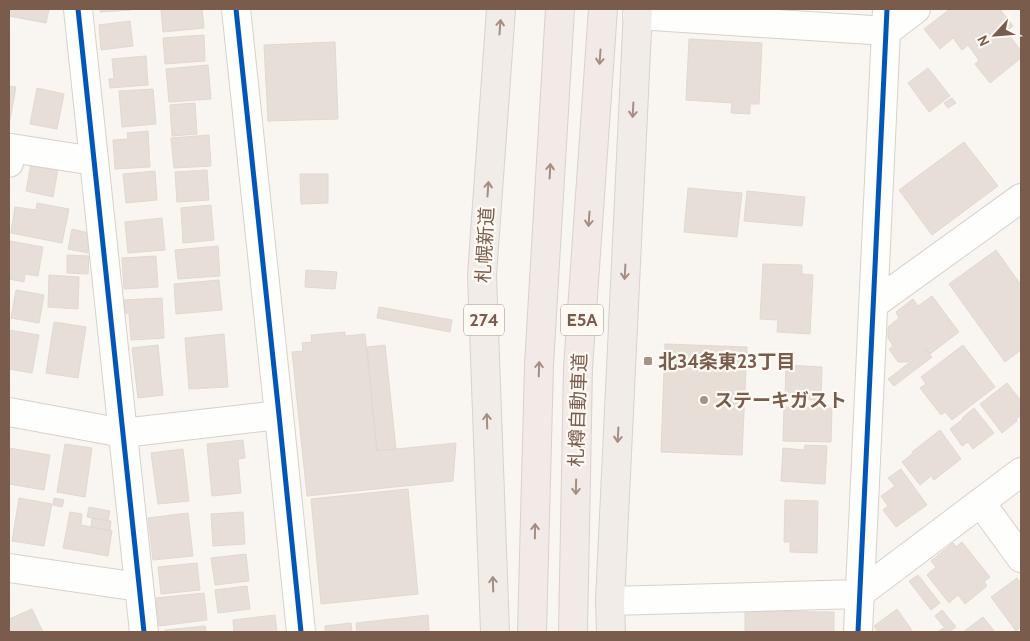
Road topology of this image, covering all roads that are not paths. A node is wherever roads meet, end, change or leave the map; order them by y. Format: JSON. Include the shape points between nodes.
{"nodes":[{"id":1,"x":78,"y":9,"type":"edge"},
{"id":2,"x":236,"y":9,"type":"edge"},
{"id":3,"x":501,"y":9,"type":"edge"},
{"id":4,"x":560,"y":9,"type":"edge"},
{"id":5,"x":603,"y":9,"type":"edge"},
{"id":6,"x":916,"y":9,"type":"edge"},
{"id":7,"x":637,"y":12,"type":"edge"},
{"id":8,"x":887,"y":20,"type":"edge"},
{"id":9,"x":94,"y":161,"type":"junction"},
{"id":10,"x":9,"y":163,"type":"edge"},
{"id":11,"x":1021,"y":198,"type":"edge"},
{"id":12,"x":874,"y":304,"type":"junction"},
{"id":13,"x":9,"y":412,"type":"edge"},
{"id":14,"x":279,"y":415,"type":"junction"},
{"id":15,"x":123,"y":432,"type":"junction"},
{"id":16,"x":1021,"y":472,"type":"edge"},
{"id":17,"x":981,"y":503,"type":"junction"},
{"id":18,"x":1021,"y":558,"type":"edge"},
{"id":19,"x":9,"y":568,"type":"edge"},
{"id":20,"x":140,"y":587,"type":"junction"},
{"id":21,"x":859,"y":594,"type":"junction"},
{"id":22,"x":610,"y":601,"type":"junction"},
{"id":23,"x":144,"y":632,"type":"edge"},
{"id":24,"x":301,"y":632,"type":"edge"},
{"id":25,"x":494,"y":632,"type":"edge"},
{"id":26,"x":532,"y":632,"type":"edge"},
{"id":27,"x":573,"y":632,"type":"edge"},
{"id":28,"x":611,"y":632,"type":"edge"},
{"id":29,"x":858,"y":632,"type":"edge"}],
"edges":[{"from":1,"to":9,"type":"street"},
{"from":2,"to":14,"type":"street"},
{"from":25,"to":3,"type":"highway","name":"札幌新道","number":"274","one_way":true,"via":[[482,275]]},
{"from":26,"to":4,"type":"highway","number":"E5A","one_way":true,"via":[[539,365]]},
{"from":5,"to":27,"type":"highway","name":"札樽自動車道","number":"E5A","one_way":true,"via":[[578,368]]},
{"from":6,"to":8,"type":"street"},
{"from":7,"to":8,"type":"street"},
{"from":7,"to":22,"type":"highway","one_way":true},
{"from":8,"to":12,"type":"street"},
{"from":9,"to":10,"type":"street","via":[[11,148]]},
{"from":9,"to":15,"type":"street"},
{"from":11,"to":12,"type":"street"},
{"from":12,"to":21,"type":"street"},
{"from":13,"to":15,"type":"street"},
{"from":14,"to":15,"type":"street"},
{"from":14,"to":24,"type":"street"},
{"from":15,"to":20,"type":"street"},
{"from":16,"to":17,"type":"street"},
{"from":17,"to":18,"type":"street"},
{"from":17,"to":21,"type":"street"},
{"from":19,"to":20,"type":"street"},
{"from":20,"to":23,"type":"street"},
{"from":21,"to":22,"type":"street"},
{"from":21,"to":29,"type":"street"},
{"from":22,"to":28,"type":"highway"}]}
